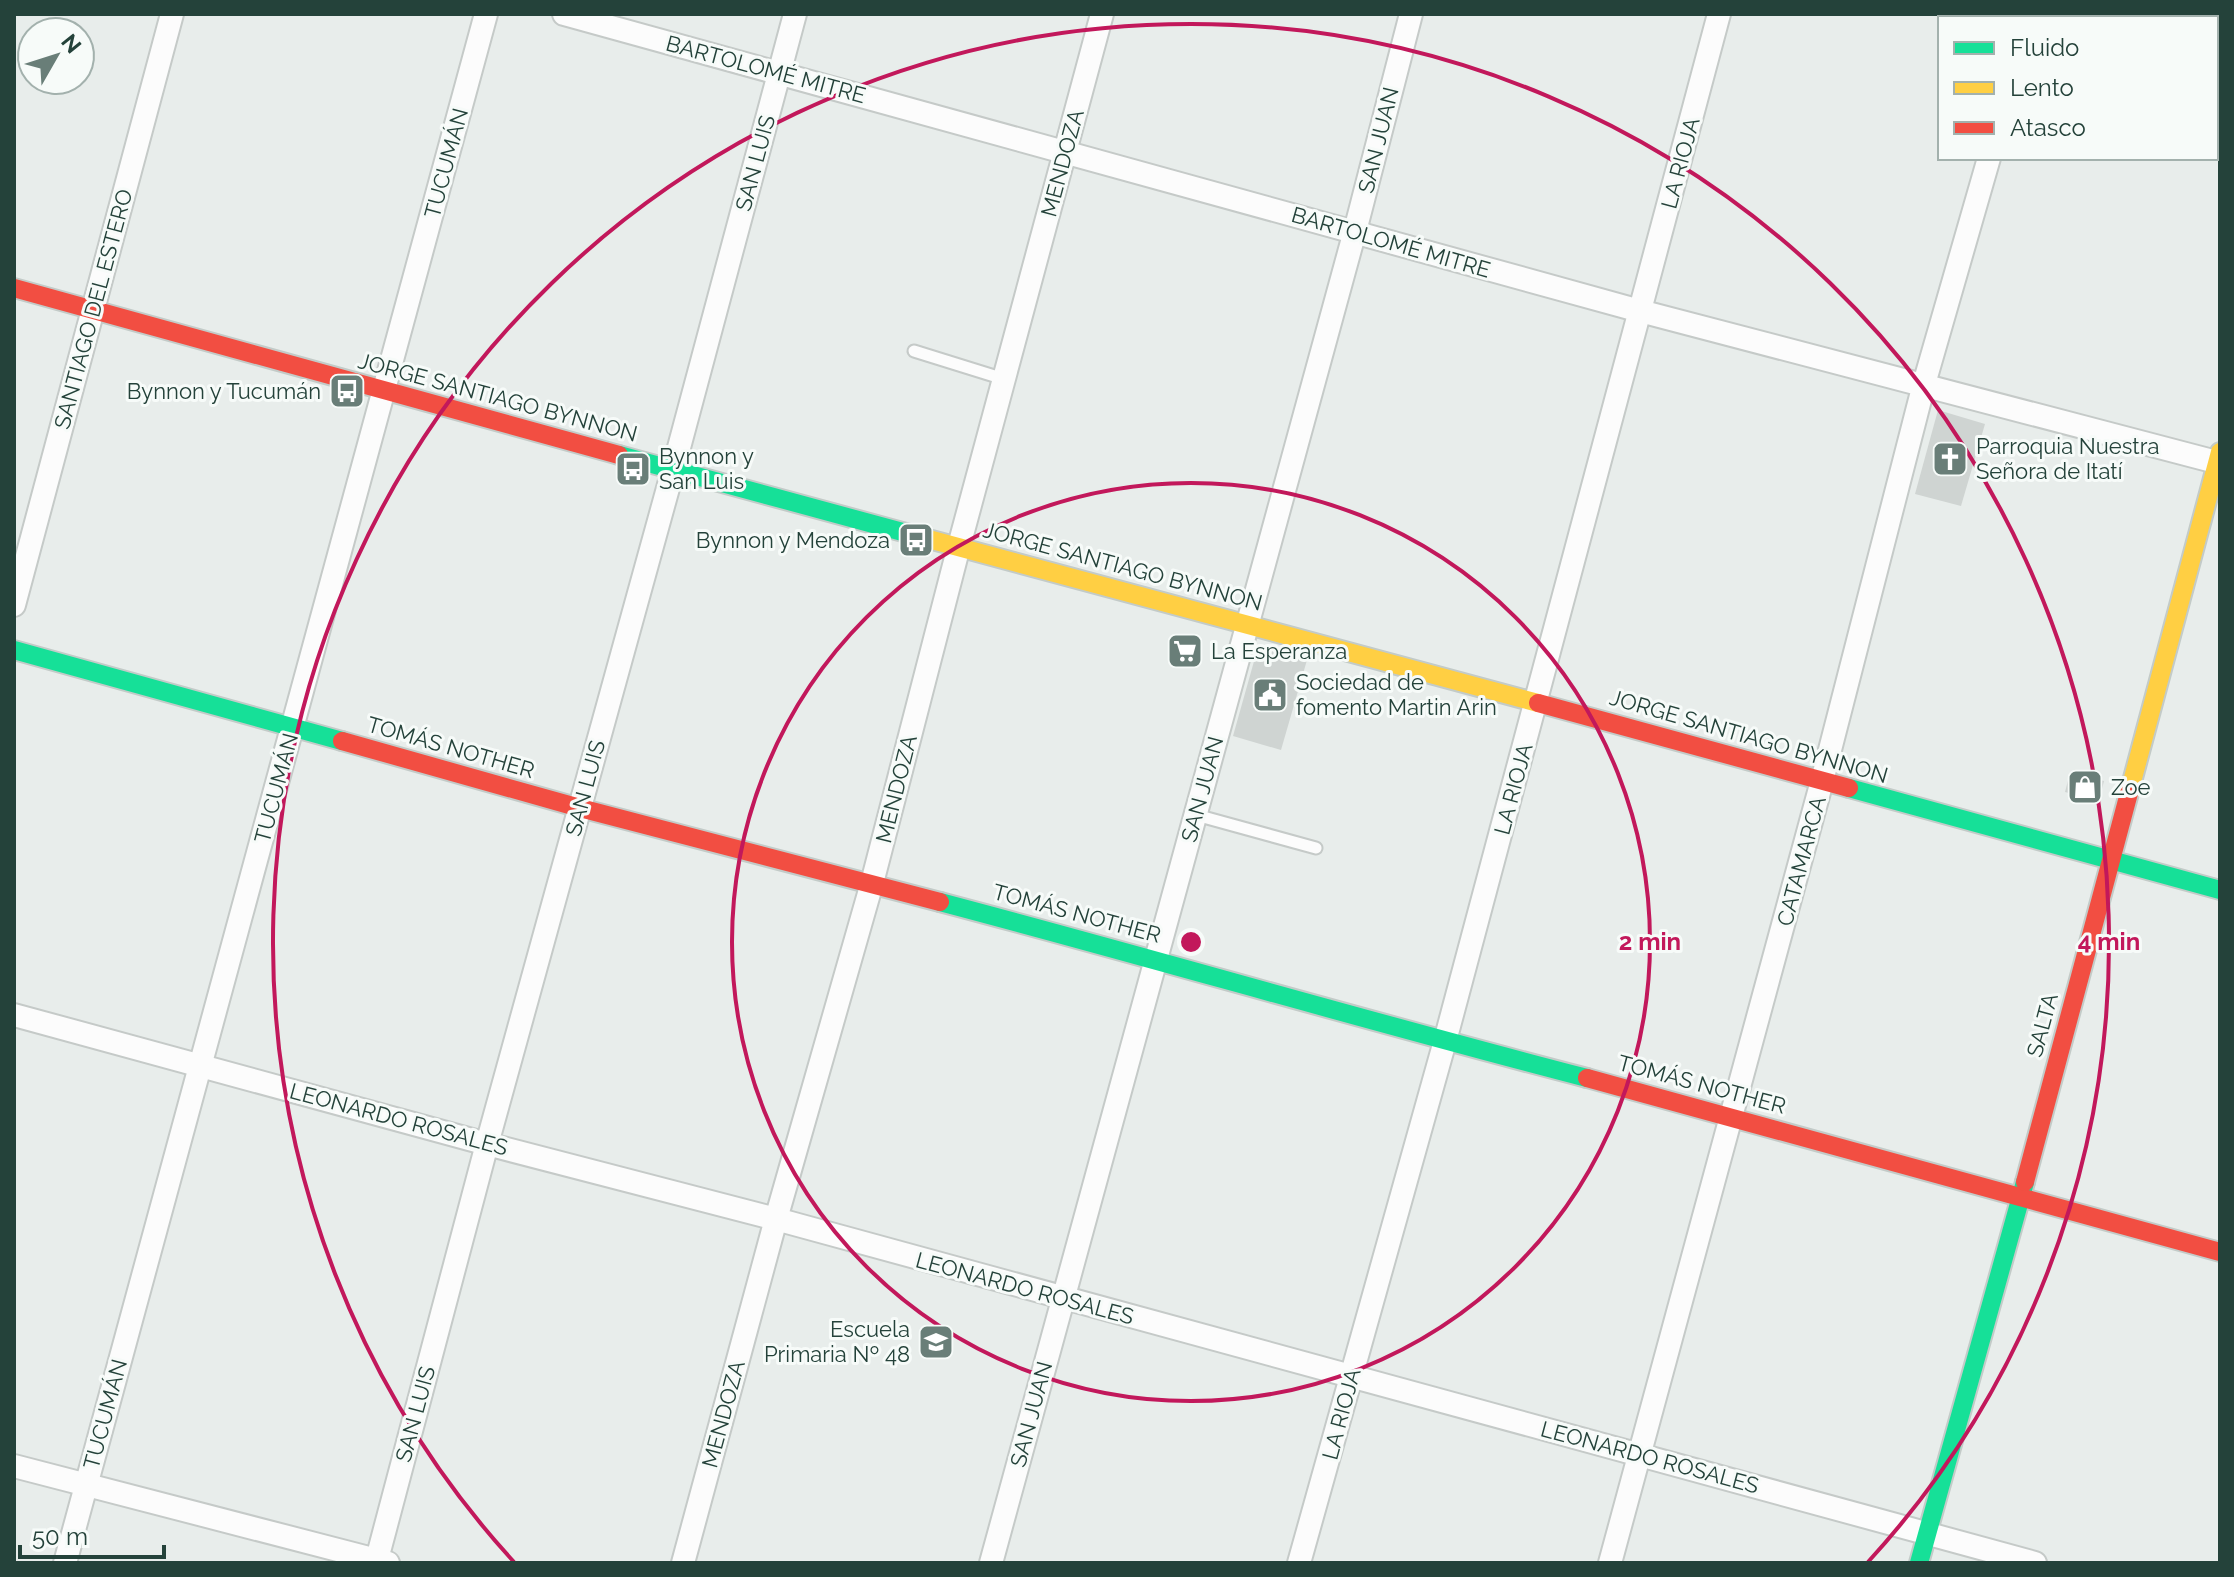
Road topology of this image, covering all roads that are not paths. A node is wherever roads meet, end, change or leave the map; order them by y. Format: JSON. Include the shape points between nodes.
{"nodes":[{"id":1,"x":172,"y":14,"type":"edge"},
{"id":2,"x":486,"y":14,"type":"edge"},
{"id":3,"x":564,"y":14,"type":"edge"},
{"id":4,"x":795,"y":14,"type":"edge"},
{"id":5,"x":1102,"y":14,"type":"edge"},
{"id":6,"x":1411,"y":14,"type":"edge"},
{"id":7,"x":1719,"y":14,"type":"edge"},
{"id":8,"x":779,"y":72,"type":"junction"},
{"id":9,"x":1065,"y":151,"type":"junction"},
{"id":10,"x":1988,"y":160,"type":"edge"},
{"id":11,"x":1355,"y":231,"type":"junction"},
{"id":12,"x":14,"y":288,"type":"edge"},
{"id":13,"x":94,"y":309,"type":"junction"},
{"id":14,"x":1640,"y":311,"type":"junction"},
{"id":15,"x":914,"y":351,"type":"dead end"},
{"id":16,"x":1004,"y":379,"type":"junction"},
{"id":17,"x":1924,"y":384,"type":"junction"},
{"id":18,"x":385,"y":391,"type":"junction"},
{"id":19,"x":2219,"y":459,"type":"edge"},
{"id":20,"x":673,"y":470,"type":"junction"},
{"id":21,"x":959,"y":546,"type":"junction"},
{"id":22,"x":14,"y":605,"type":"edge"},
{"id":23,"x":1247,"y":624,"type":"junction"},
{"id":24,"x":14,"y":650,"type":"edge"},
{"id":25,"x":1536,"y":702,"type":"junction"},
{"id":26,"x":292,"y":727,"type":"junction"},
{"id":27,"x":1822,"y":781,"type":"junction"},
{"id":28,"x":580,"y":808,"type":"junction"},
{"id":29,"x":1196,"y":815,"type":"junction"},
{"id":30,"x":1316,"y":848,"type":"dead end"},
{"id":31,"x":2110,"y":862,"type":"junction"},
{"id":32,"x":872,"y":883,"type":"junction"},
{"id":33,"x":2220,"y":890,"type":"edge"},
{"id":34,"x":1157,"y":959,"type":"junction"},
{"id":35,"x":14,"y":1015,"type":"edge"},
{"id":36,"x":1445,"y":1041,"type":"junction"},
{"id":37,"x":201,"y":1065,"type":"junction"},
{"id":38,"x":1732,"y":1116,"type":"junction"},
{"id":39,"x":487,"y":1144,"type":"junction"},
{"id":40,"x":2020,"y":1199,"type":"junction"},
{"id":41,"x":776,"y":1219,"type":"junction"},
{"id":42,"x":2220,"y":1252,"type":"edge"},
{"id":43,"x":1062,"y":1298,"type":"junction"},
{"id":44,"x":1351,"y":1377,"type":"junction"},
{"id":45,"x":1640,"y":1453,"type":"junction"},
{"id":46,"x":14,"y":1466,"type":"edge"},
{"id":47,"x":85,"y":1486,"type":"junction"},
{"id":48,"x":1927,"y":1534,"type":"junction"},
{"id":49,"x":381,"y":1562,"type":"edge"},
{"id":50,"x":65,"y":1563,"type":"edge"},
{"id":51,"x":683,"y":1563,"type":"edge"},
{"id":52,"x":991,"y":1563,"type":"edge"},
{"id":53,"x":1299,"y":1563,"type":"edge"},
{"id":54,"x":1610,"y":1563,"type":"edge"},
{"id":55,"x":1919,"y":1563,"type":"edge"},
{"id":56,"x":2035,"y":1563,"type":"edge"}],
"edges":[{"from":1,"to":13,"type":"street","name":"SANTIAGO DEL ESTERO"},
{"from":2,"to":18,"type":"street","name":"TUCUMÁN"},
{"from":3,"to":8,"type":"street","name":"BARTOLOMÉ MITRE"},
{"from":4,"to":8,"type":"street","name":"SAN LUIS"},
{"from":5,"to":9,"type":"street","name":"MENDOZA"},
{"from":6,"to":11,"type":"street","name":"SAN JUAN"},
{"from":7,"to":14,"type":"street","name":"LA RIOJA"},
{"from":8,"to":9,"type":"street","name":"BARTOLOMÉ MITRE"},
{"from":8,"to":20,"type":"street","name":"SAN LUIS"},
{"from":9,"to":11,"type":"street","name":"BARTOLOMÉ MITRE"},
{"from":9,"to":16,"type":"street","name":"MENDOZA"},
{"from":10,"to":17,"type":"street","name":"CATAMARCA"},
{"from":11,"to":14,"type":"street","name":"BARTOLOMÉ MITRE"},
{"from":11,"to":23,"type":"street","name":"SAN JUAN"},
{"from":12,"to":13,"type":"street","name":"JORGE SANTIAGO BYNNON"},
{"from":13,"to":18,"type":"street","name":"JORGE SANTIAGO BYNNON"},
{"from":13,"to":22,"type":"street","name":"SANTIAGO DEL ESTERO"},
{"from":14,"to":17,"type":"street","name":"BARTOLOMÉ MITRE"},
{"from":14,"to":25,"type":"street","name":"LA RIOJA"},
{"from":15,"to":16,"type":"lane"},
{"from":16,"to":21,"type":"street","name":"MENDOZA"},
{"from":17,"to":19,"type":"street","name":"BARTOLOMÉ MITRE"},
{"from":17,"to":27,"type":"street","name":"CATAMARCA"},
{"from":18,"to":20,"type":"street","name":"JORGE SANTIAGO BYNNON"},
{"from":18,"to":26,"type":"street","name":"TUCUMÁN"},
{"from":19,"to":31,"type":"street","name":"SALTA"},
{"from":20,"to":21,"type":"street","name":"JORGE SANTIAGO BYNNON"},
{"from":20,"to":28,"type":"street","name":"SAN LUIS"},
{"from":21,"to":23,"type":"street","name":"JORGE SANTIAGO BYNNON"},
{"from":21,"to":32,"type":"street","name":"MENDOZA"},
{"from":23,"to":25,"type":"street","name":"JORGE SANTIAGO BYNNON"},
{"from":23,"to":29,"type":"street","name":"SAN JUAN"},
{"from":24,"to":26,"type":"street","name":"TOMÁS NOTHER"},
{"from":25,"to":27,"type":"street","name":"JORGE SANTIAGO BYNNON"},
{"from":25,"to":36,"type":"street","name":"LA RIOJA"},
{"from":26,"to":28,"type":"street","name":"TOMÁS NOTHER"},
{"from":26,"to":37,"type":"street","name":"TUCUMÁN"},
{"from":27,"to":31,"type":"street","name":"JORGE SANTIAGO BYNNON"},
{"from":27,"to":38,"type":"street","name":"CATAMARCA"},
{"from":28,"to":32,"type":"street","name":"TOMÁS NOTHER"},
{"from":28,"to":39,"type":"street","name":"SAN LUIS"},
{"from":29,"to":30,"type":"lane"},
{"from":29,"to":34,"type":"street","name":"SAN JUAN"},
{"from":31,"to":33,"type":"street","name":"JORGE SANTIAGO BYNNON"},
{"from":31,"to":40,"type":"street","name":"SALTA"},
{"from":32,"to":34,"type":"street","name":"TOMÁS NOTHER"},
{"from":32,"to":41,"type":"street","name":"MENDOZA"},
{"from":34,"to":36,"type":"street","name":"TOMÁS NOTHER"},
{"from":34,"to":43,"type":"street","name":"SAN JUAN"},
{"from":35,"to":37,"type":"street","name":"LEONARDO ROSALES"},
{"from":36,"to":38,"type":"street","name":"TOMÁS NOTHER"},
{"from":36,"to":44,"type":"street","name":"LA RIOJA"},
{"from":37,"to":39,"type":"street","name":"LEONARDO ROSALES"},
{"from":37,"to":47,"type":"street","name":"TUCUMÁN"},
{"from":38,"to":40,"type":"street","name":"TOMÁS NOTHER"},
{"from":38,"to":45,"type":"street","name":"CATAMARCA"},
{"from":39,"to":41,"type":"street","name":"LEONARDO ROSALES"},
{"from":39,"to":49,"type":"street","name":"SAN LUIS"},
{"from":40,"to":42,"type":"street","name":"TOMÁS NOTHER"},
{"from":40,"to":48,"type":"street","name":"SALTA"},
{"from":41,"to":43,"type":"street","name":"LEONARDO ROSALES"},
{"from":41,"to":51,"type":"street","name":"MENDOZA"},
{"from":43,"to":44,"type":"street","name":"LEONARDO ROSALES"},
{"from":43,"to":52,"type":"street","name":"SAN JUAN"},
{"from":44,"to":45,"type":"street","name":"LEONARDO ROSALES"},
{"from":44,"to":53,"type":"street","name":"LA RIOJA"},
{"from":45,"to":48,"type":"street","name":"LEONARDO ROSALES"},
{"from":45,"to":54,"type":"street","name":"CATAMARCA"},
{"from":46,"to":47,"type":"street"},
{"from":47,"to":49,"type":"street"},
{"from":47,"to":50,"type":"street","name":"TUCUMÁN"},
{"from":48,"to":55,"type":"street","name":"SALTA"},
{"from":48,"to":56,"type":"street","name":"LEONARDO ROSALES"}]}
